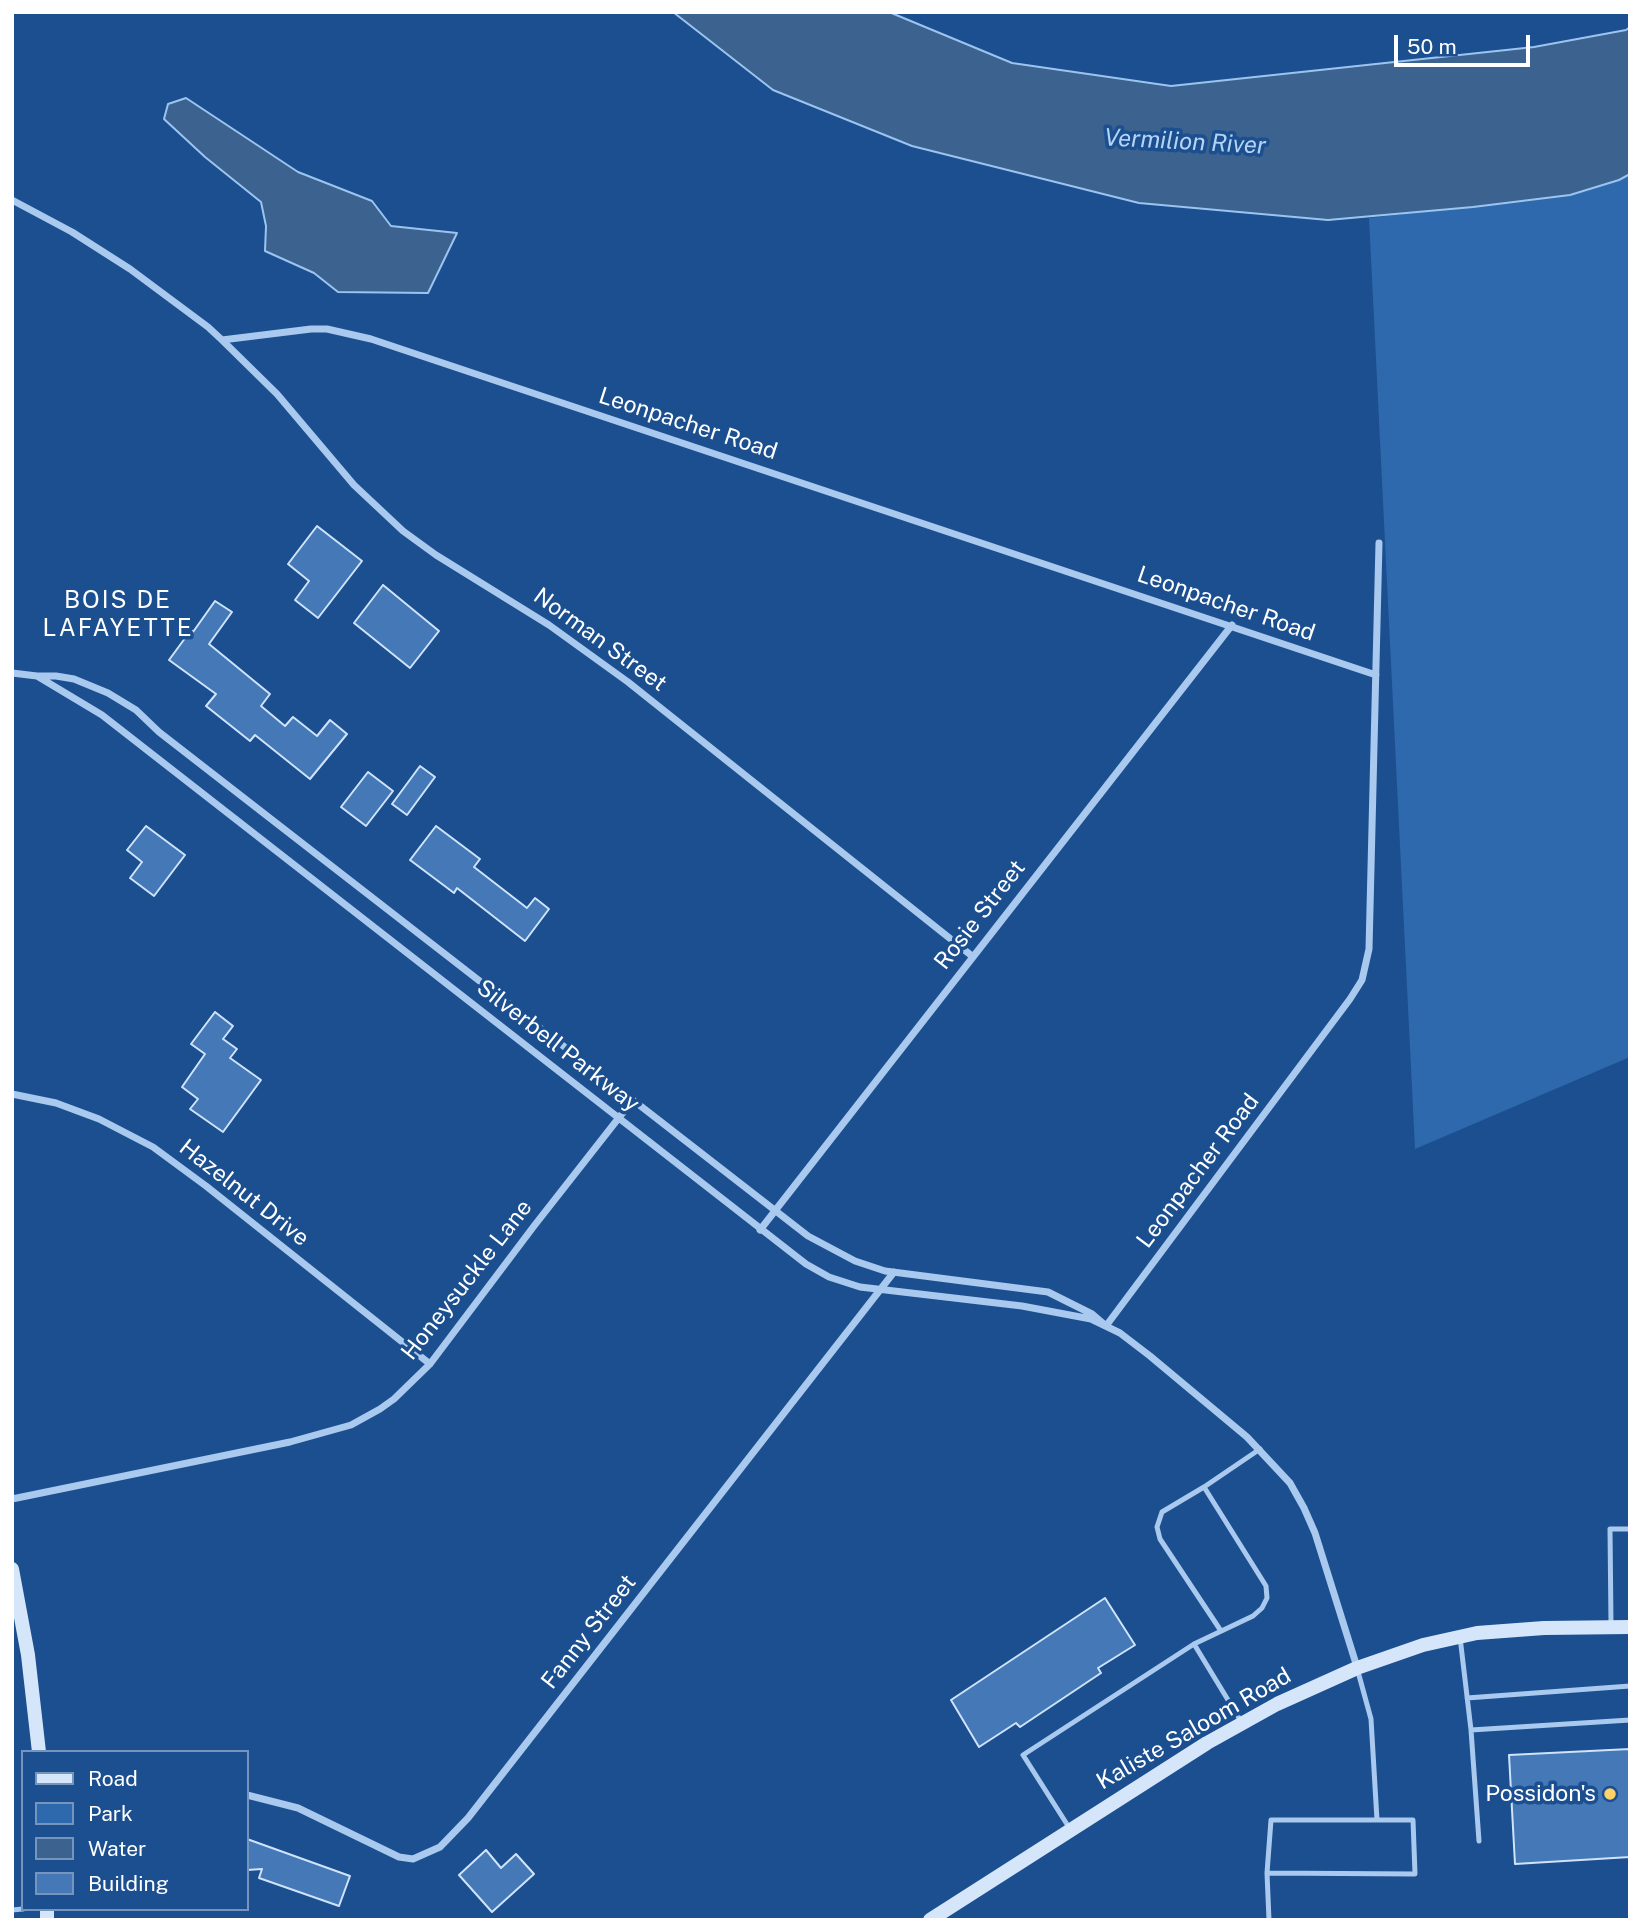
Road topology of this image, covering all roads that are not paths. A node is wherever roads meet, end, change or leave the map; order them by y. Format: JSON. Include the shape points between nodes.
{"nodes":[{"id":1,"x":12,"y":200,"type":"edge"},
{"id":2,"x":222,"y":340,"type":"junction"},
{"id":3,"x":1379,"y":543,"type":"dead end"},
{"id":4,"x":1231,"y":625,"type":"junction"},
{"id":5,"x":12,"y":673,"type":"edge"},
{"id":6,"x":1376,"y":675,"type":"junction"},
{"id":7,"x":37,"y":676,"type":"junction"},
{"id":8,"x":972,"y":956,"type":"junction"},
{"id":9,"x":12,"y":1094,"type":"edge"},
{"id":10,"x":632,"y":1101,"type":"junction"},
{"id":11,"x":619,"y":1118,"type":"junction"},
{"id":12,"x":774,"y":1211,"type":"junction"},
{"id":13,"x":760,"y":1230,"type":"junction"},
{"id":14,"x":894,"y":1272,"type":"junction"},
{"id":15,"x":881,"y":1290,"type":"junction"},
{"id":16,"x":1106,"y":1326,"type":"junction"},
{"id":17,"x":430,"y":1364,"type":"junction"},
{"id":18,"x":1260,"y":1449,"type":"junction"},
{"id":19,"x":1204,"y":1487,"type":"junction"},
{"id":20,"x":12,"y":1500,"type":"edge"},
{"id":21,"x":1630,"y":1528,"type":"edge"},
{"id":22,"x":12,"y":1569,"type":"edge"},
{"id":23,"x":1611,"y":1627,"type":"junction"},
{"id":24,"x":1630,"y":1627,"type":"edge"},
{"id":25,"x":1221,"y":1631,"type":"junction"},
{"id":26,"x":1460,"y":1637,"type":"junction"},
{"id":27,"x":1194,"y":1644,"type":"junction"},
{"id":28,"x":1357,"y":1668,"type":"junction"},
{"id":29,"x":1630,"y":1686,"type":"edge"},
{"id":30,"x":1467,"y":1698,"type":"junction"},
{"id":31,"x":1630,"y":1720,"type":"edge"},
{"id":32,"x":1242,"y":1723,"type":"junction"},
{"id":33,"x":1471,"y":1730,"type":"junction"},
{"id":34,"x":39,"y":1750,"type":"edge"},
{"id":35,"x":248,"y":1795,"type":"edge"},
{"id":36,"x":1377,"y":1820,"type":"junction"},
{"id":37,"x":1070,"y":1829,"type":"junction"},
{"id":38,"x":1479,"y":1841,"type":"dead end"},
{"id":39,"x":1267,"y":1873,"type":"junction"},
{"id":40,"x":930,"y":1920,"type":"edge"},
{"id":41,"x":1269,"y":1920,"type":"edge"}],
"edges":[{"from":1,"to":2,"type":"street","via":[[130,269]]},
{"from":2,"to":4,"type":"street","name":"Leonpacher Road","via":[[311,329],[371,339]]},
{"from":2,"to":8,"type":"street","name":"Norman Street","via":[[277,394],[354,485],[403,531],[628,682]]},
{"from":3,"to":6,"type":"street","name":"Leonpacher Road"},
{"from":4,"to":6,"type":"street","name":"Leonpacher Road"},
{"from":4,"to":8,"type":"street","name":"Rosie Street"},
{"from":5,"to":7,"type":"street","name":"Silverbell Parkway"},
{"from":6,"to":16,"type":"street","name":"Leonpacher Road","via":[[1369,949],[1362,980]]},
{"from":7,"to":10,"type":"street","name":"Silverbell Parkway","via":[[74,679],[136,710]]},
{"from":7,"to":11,"type":"street","name":"Silverbell Parkway","via":[[102,715]]},
{"from":8,"to":12,"type":"street","name":"Rosie Street"},
{"from":9,"to":17,"type":"street","name":"Hazelnut Drive","via":[[56,1103],[99,1119],[153,1147]]},
{"from":10,"to":11,"type":"street","name":"Honeysuckle Lane"},
{"from":10,"to":12,"type":"street","name":"Silverbell Parkway"},
{"from":11,"to":13,"type":"street","name":"Silverbell Parkway"},
{"from":11,"to":17,"type":"street","name":"Honeysuckle Lane"},
{"from":12,"to":13,"type":"street","name":"Rosie Street"},
{"from":12,"to":14,"type":"street","name":"Silverbell Parkway","via":[[833,1251]]},
{"from":13,"to":15,"type":"street","name":"Silverbell Parkway","via":[[829,1277]]},
{"from":14,"to":15,"type":"street","name":"Fanny Street"},
{"from":14,"to":16,"type":"street","name":"Silverbell Parkway","via":[[1037,1289],[1066,1299]]},
{"from":15,"to":16,"type":"street","name":"Silverbell Parkway","via":[[1047,1310]]},
{"from":15,"to":35,"type":"street","name":"Fanny Street","via":[[468,1818],[440,1847],[413,1858],[399,1857],[298,1808]]},
{"from":16,"to":18,"type":"street","name":"Silverbell Parkway","via":[[1150,1356]]},
{"from":17,"to":20,"type":"street","name":"Honeysuckle Lane","via":[[394,1399],[351,1425]]},
{"from":18,"to":19,"type":"lane"},
{"from":18,"to":28,"type":"street","name":"Silverbell Parkway","via":[[1290,1483],[1304,1508]]},
{"from":19,"to":25,"type":"lane","via":[[1266,1586],[1262,1608]]},
{"from":19,"to":25,"type":"lane","via":[[1162,1512],[1157,1527],[1160,1539]]},
{"from":21,"to":23,"type":"lane","via":[[1610,1529]]},
{"from":22,"to":34,"type":"main road"},
{"from":23,"to":24,"type":"main road","name":"Kaliste Saloom Road"},
{"from":23,"to":26,"type":"main road","name":"Kaliste Saloom Road","via":[[1514,1629]]},
{"from":25,"to":27,"type":"lane"},
{"from":26,"to":28,"type":"main road","name":"Kaliste Saloom Road"},
{"from":26,"to":30,"type":"lane"},
{"from":27,"to":32,"type":"lane"},
{"from":27,"to":37,"type":"lane","via":[[1023,1755]]},
{"from":28,"to":32,"type":"main road","name":"Kaliste Saloom Road"},
{"from":28,"to":36,"type":"lane","via":[[1371,1719]]},
{"from":29,"to":30,"type":"lane"},
{"from":30,"to":33,"type":"lane"},
{"from":31,"to":33,"type":"lane"},
{"from":32,"to":37,"type":"main road","name":"Kaliste Saloom Road"},
{"from":33,"to":38,"type":"lane"},
{"from":36,"to":39,"type":"lane","via":[[1271,1820]]},
{"from":36,"to":39,"type":"lane","via":[[1413,1820],[1415,1874]]},
{"from":37,"to":40,"type":"main road","name":"Kaliste Saloom Road"},
{"from":39,"to":41,"type":"lane"}]}
